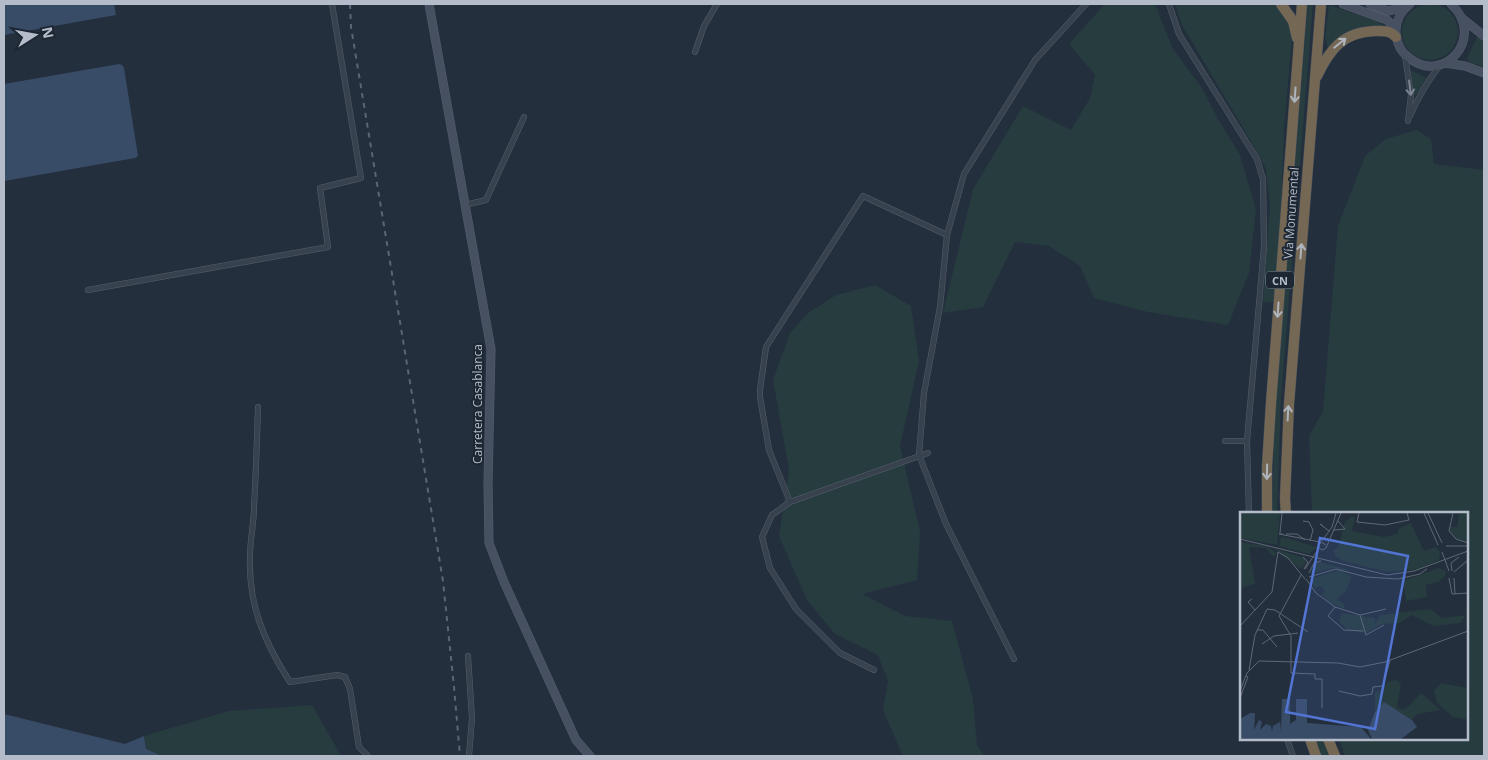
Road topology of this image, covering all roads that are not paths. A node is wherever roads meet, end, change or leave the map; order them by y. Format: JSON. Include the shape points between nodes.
{"nodes":[{"id":1,"x":332,"y":4,"type":"edge"},
{"id":2,"x":429,"y":4,"type":"edge"},
{"id":3,"x":717,"y":4,"type":"edge"},
{"id":4,"x":1086,"y":4,"type":"edge"},
{"id":5,"x":1169,"y":4,"type":"edge"},
{"id":6,"x":1281,"y":4,"type":"edge"},
{"id":7,"x":1321,"y":4,"type":"edge"},
{"id":8,"x":1343,"y":4,"type":"edge"},
{"id":9,"x":1370,"y":4,"type":"edge"},
{"id":10,"x":1451,"y":4,"type":"edge"},
{"id":11,"x":1408,"y":5,"type":"edge"},
{"id":12,"x":1302,"y":6,"type":"edge"},
{"id":13,"x":1457,"y":7,"type":"edge"},
{"id":14,"x":1463,"y":19,"type":"junction"},
{"id":15,"x":1396,"y":33,"type":"junction"},
{"id":16,"x":1484,"y":36,"type":"edge"},
{"id":17,"x":1299,"y":47,"type":"junction"},
{"id":18,"x":694,"y":52,"type":"dead end"},
{"id":19,"x":1405,"y":55,"type":"junction"},
{"id":20,"x":1443,"y":64,"type":"junction"},
{"id":21,"x":1484,"y":73,"type":"edge"},
{"id":22,"x":1314,"y":84,"type":"junction"},
{"id":23,"x":524,"y":117,"type":"dead end"},
{"id":24,"x":465,"y":205,"type":"junction"},
{"id":25,"x":947,"y":235,"type":"junction"},
{"id":26,"x":88,"y":290,"type":"dead end"},
{"id":27,"x":258,"y":407,"type":"dead end"},
{"id":28,"x":1225,"y":441,"type":"dead end"},
{"id":29,"x":1247,"y":441,"type":"junction"},
{"id":30,"x":928,"y":453,"type":"dead end"},
{"id":31,"x":919,"y":455,"type":"junction"},
{"id":32,"x":790,"y":502,"type":"junction"},
{"id":33,"x":1249,"y":512,"type":"edge"},
{"id":34,"x":1267,"y":512,"type":"edge"},
{"id":35,"x":1286,"y":512,"type":"edge"},
{"id":36,"x":468,"y":656,"type":"dead end"},
{"id":37,"x":1014,"y":659,"type":"dead end"},
{"id":38,"x":874,"y":670,"type":"dead end"},
{"id":39,"x":1287,"y":740,"type":"edge"},
{"id":40,"x":1310,"y":740,"type":"edge"},
{"id":41,"x":1328,"y":740,"type":"edge"},
{"id":42,"x":587,"y":755,"type":"edge"},
{"id":43,"x":368,"y":756,"type":"edge"},
{"id":44,"x":469,"y":756,"type":"edge"},
{"id":45,"x":1293,"y":756,"type":"edge"},
{"id":46,"x":1316,"y":756,"type":"edge"},
{"id":47,"x":1334,"y":756,"type":"edge"}],
"edges":[{"from":1,"to":26,"type":"street","via":[[361,178],[320,188],[328,247]]},
{"from":2,"to":24,"type":"main road","name":"Carretera Casablanca"},
{"from":3,"to":18,"type":"street"},
{"from":4,"to":25,"type":"street","via":[[1034,60],[964,174]]},
{"from":5,"to":29,"type":"street","via":[[1180,34],[1257,159],[1263,179],[1264,246]]},
{"from":6,"to":17,"type":"highway","via":[[1292,22]]},
{"from":7,"to":22,"type":"highway","name":"Vía Monumental","number":"CN"},
{"from":8,"to":15,"type":"main road","via":[[1387,20]]},
{"from":9,"to":11,"type":"main road","via":[[1388,11]]},
{"from":10,"to":13,"type":"main road"},
{"from":11,"to":15,"type":"main road","via":[[1401,14]]},
{"from":12,"to":17,"type":"highway","name":"Vía Monumental","number":"CN"},
{"from":13,"to":14,"type":"main road"},
{"from":14,"to":16,"type":"main road"},
{"from":14,"to":20,"type":"main road","via":[[1465,30],[1460,50]]},
{"from":15,"to":19,"type":"main road"},
{"from":22,"to":15,"type":"highway","one_way":true,"via":[[1329,53],[1346,38],[1371,31]]},
{"from":17,"to":34,"type":"highway","name":"Vía Monumental","number":"CN","one_way":true,"via":[[1271,403]]},
{"from":19,"to":20,"type":"main road","via":[[1421,65]]},
{"from":19,"to":20,"type":"street","one_way":true,"via":[[1411,95],[1408,121],[1429,79]]},
{"from":20,"to":21,"type":"main road","via":[[1465,66]]},
{"from":35,"to":22,"type":"highway","name":"Vía Monumental","number":"CN","one_way":true,"via":[[1289,404]]},
{"from":23,"to":24,"type":"street","via":[[486,200]]},
{"from":24,"to":42,"type":"main road","name":"Carretera Casablanca","via":[[491,349],[489,543],[576,740]]},
{"from":25,"to":31,"type":"street","via":[[940,307],[924,393]]},
{"from":25,"to":32,"type":"street","via":[[863,196],[766,347],[760,397],[769,450]]},
{"from":27,"to":43,"type":"street","via":[[250,557],[251,587],[262,633],[290,682],[337,675],[345,677],[350,689],[359,747]]},
{"from":28,"to":29,"type":"street"},
{"from":29,"to":33,"type":"street"},
{"from":30,"to":31,"type":"street"},
{"from":31,"to":32,"type":"street"},
{"from":31,"to":37,"type":"street","via":[[946,524]]},
{"from":32,"to":38,"type":"street","via":[[772,515],[762,537],[770,568],[796,609],[840,653]]},
{"from":36,"to":44,"type":"street","via":[[472,718]]},
{"from":39,"to":45,"type":"street"},
{"from":40,"to":46,"type":"highway"},
{"from":41,"to":47,"type":"highway"}]}
